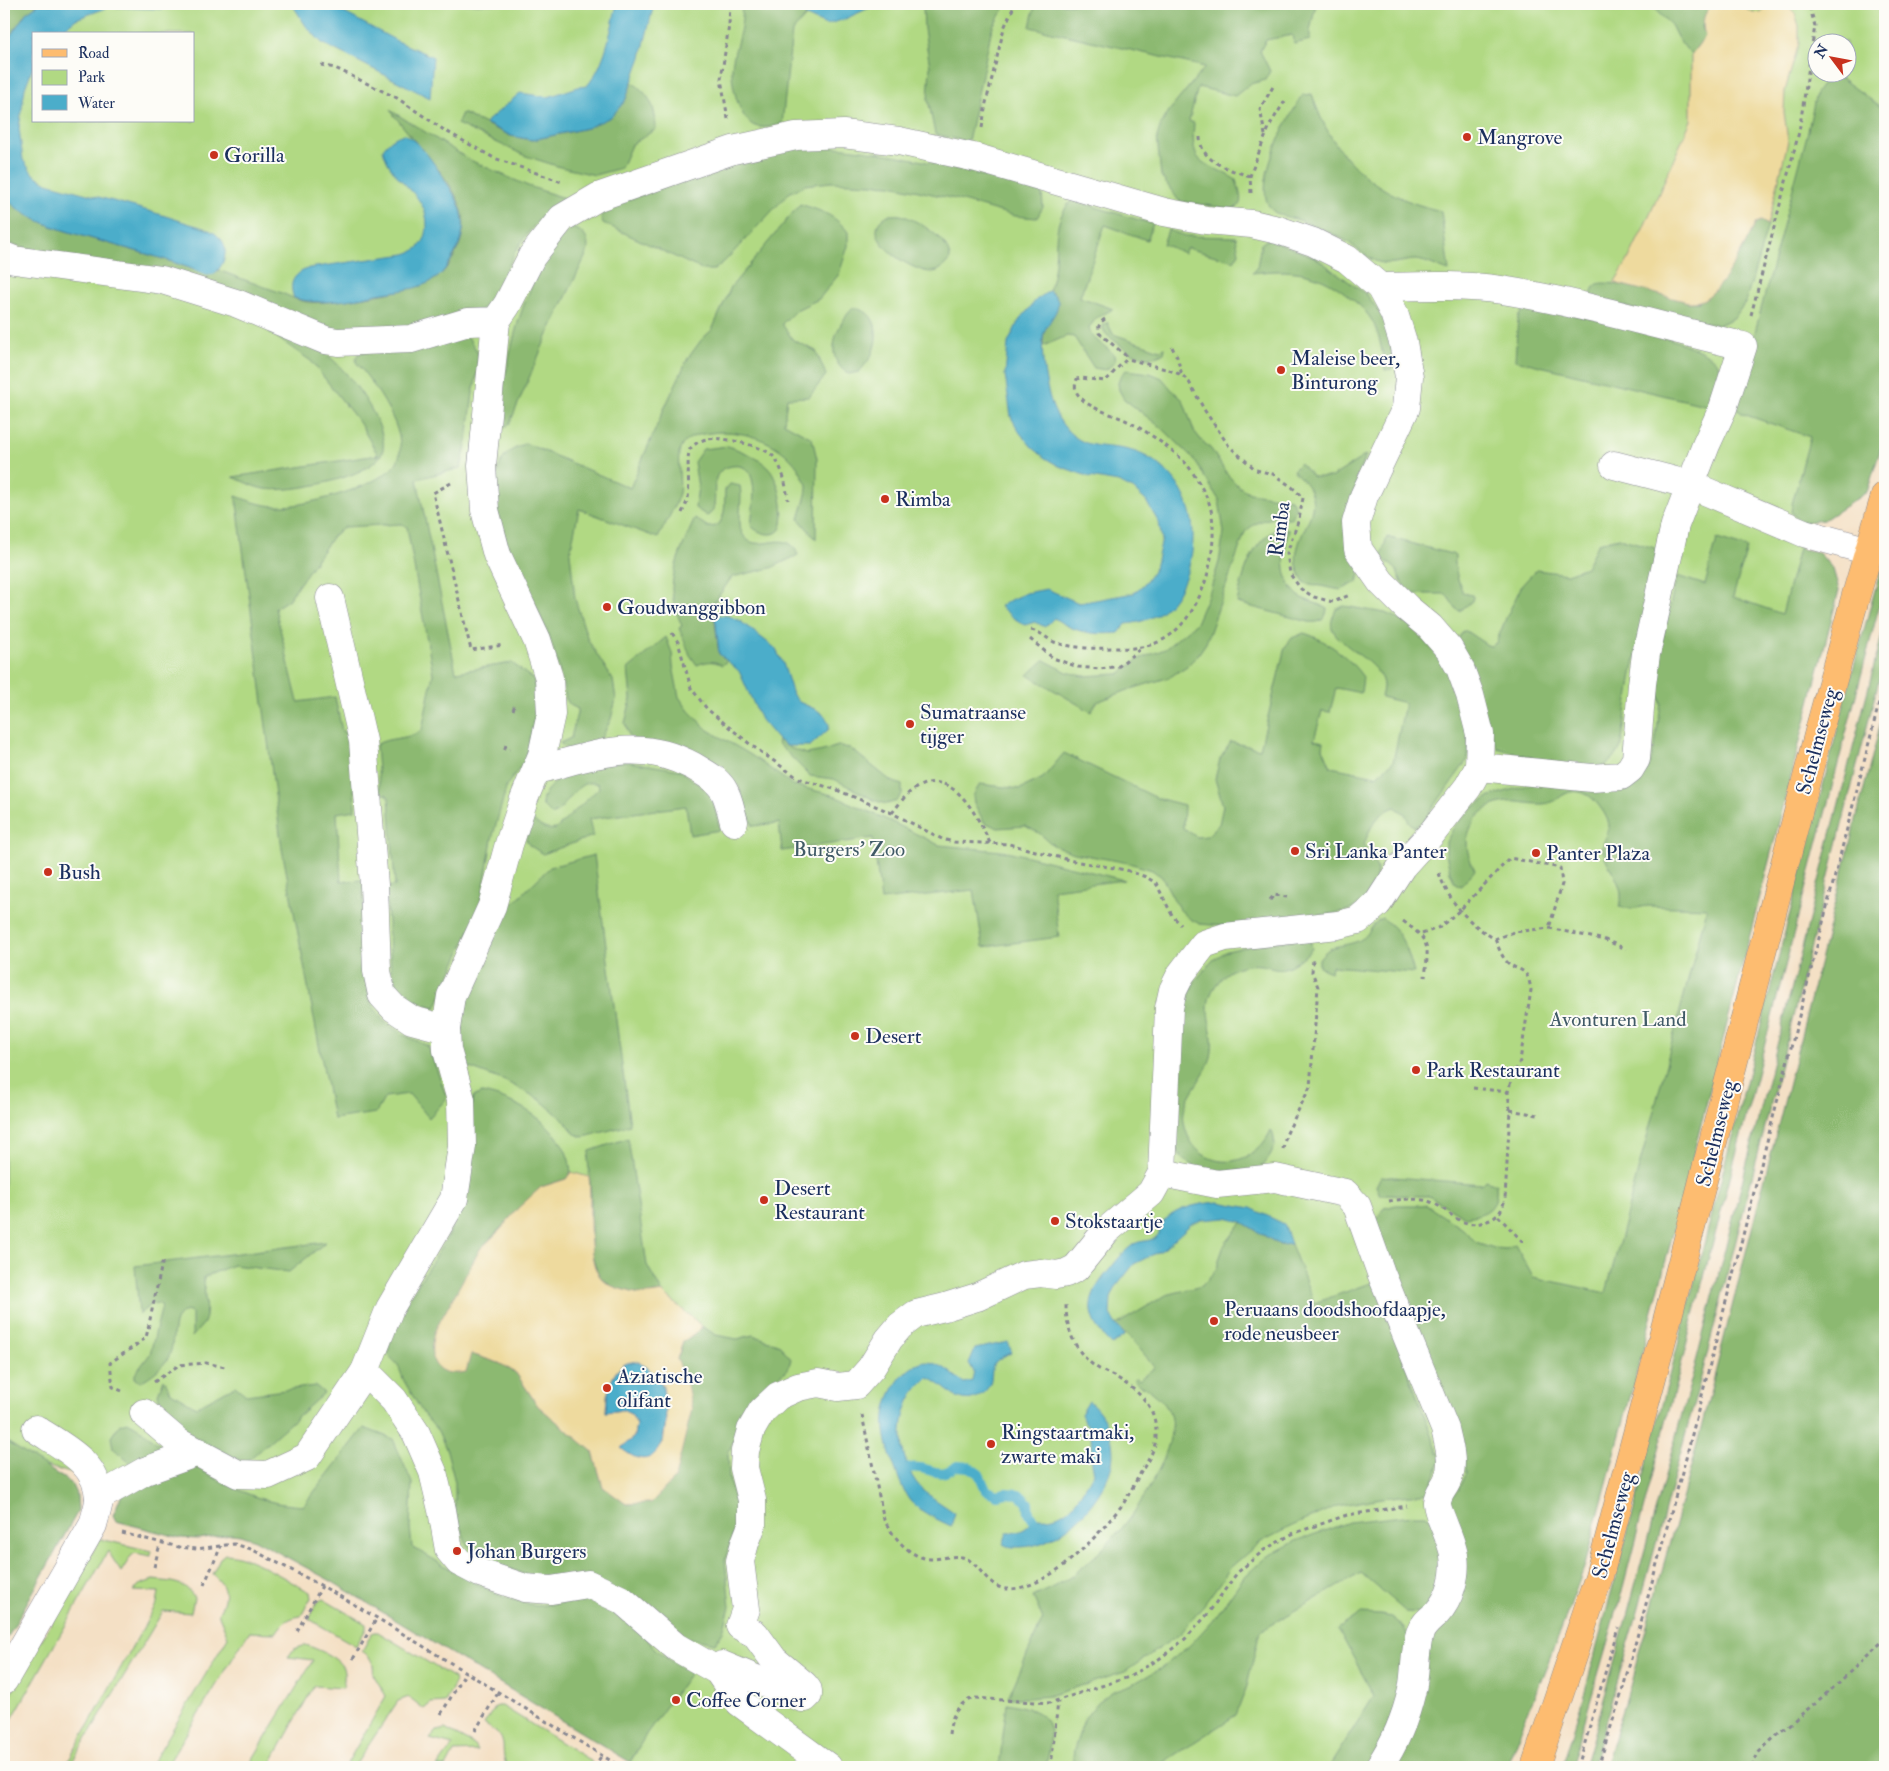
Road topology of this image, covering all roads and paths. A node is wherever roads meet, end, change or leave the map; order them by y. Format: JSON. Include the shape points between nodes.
{"nodes":[{"id":1,"x":730,"y":4,"type":"edge"},
{"id":2,"x":1015,"y":4,"type":"edge"},
{"id":3,"x":1809,"y":4,"type":"edge"},
{"id":4,"x":321,"y":65,"type":"dead end"},
{"id":5,"x":1274,"y":85,"type":"dead end"},
{"id":6,"x":1285,"y":101,"type":"dead end"},
{"id":7,"x":1200,"y":137,"type":"dead end"},
{"id":8,"x":1265,"y":137,"type":"junction"},
{"id":9,"x":733,"y":150,"type":"junction"},
{"id":10,"x":977,"y":158,"type":"junction"},
{"id":11,"x":1250,"y":176,"type":"junction"},
{"id":12,"x":598,"y":197,"type":"junction"},
{"id":13,"x":1252,"y":224,"type":"junction"},
{"id":14,"x":4,"y":256,"type":"edge"},
{"id":15,"x":1380,"y":287,"type":"junction"},
{"id":16,"x":1105,"y":319,"type":"dead end"},
{"id":17,"x":496,"y":321,"type":"junction"},
{"id":18,"x":1743,"y":346,"type":"junction"},
{"id":19,"x":1172,"y":347,"type":"dead end"},
{"id":20,"x":1128,"y":359,"type":"junction"},
{"id":21,"x":1182,"y":376,"type":"junction"},
{"id":22,"x":1614,"y":465,"type":"dead end"},
{"id":23,"x":482,"y":466,"type":"junction"},
{"id":24,"x":1691,"y":485,"type":"junction"},
{"id":25,"x":1885,"y":496,"type":"edge"},
{"id":26,"x":788,"y":500,"type":"dead end"},
{"id":27,"x":682,"y":513,"type":"dead end"},
{"id":28,"x":1869,"y":551,"type":"junction"},
{"id":29,"x":1381,"y":582,"type":"junction"},
{"id":30,"x":330,"y":598,"type":"dead end"},
{"id":31,"x":1031,"y":630,"type":"dead end"},
{"id":32,"x":672,"y":633,"type":"dead end"},
{"id":33,"x":1030,"y":639,"type":"dead end"},
{"id":34,"x":537,"y":640,"type":"junction"},
{"id":35,"x":1142,"y":647,"type":"junction"},
{"id":36,"x":1885,"y":680,"type":"edge"},
{"id":37,"x":1479,"y":767,"type":"junction"},
{"id":38,"x":537,"y":770,"type":"junction"},
{"id":39,"x":892,"y":813,"type":"junction"},
{"id":40,"x":734,"y":822,"type":"dead end"},
{"id":41,"x":1432,"y":833,"type":"junction"},
{"id":42,"x":990,"y":843,"type":"junction"},
{"id":43,"x":1378,"y":903,"type":"junction"},
{"id":44,"x":1460,"y":910,"type":"junction"},
{"id":45,"x":1321,"y":927,"type":"junction"},
{"id":46,"x":1549,"y":928,"type":"junction"},
{"id":47,"x":1422,"y":934,"type":"junction"},
{"id":48,"x":1495,"y":939,"type":"junction"},
{"id":49,"x":1204,"y":944,"type":"junction"},
{"id":50,"x":1626,"y":949,"type":"dead end"},
{"id":51,"x":1424,"y":977,"type":"dead end"},
{"id":52,"x":446,"y":1029,"type":"junction"},
{"id":53,"x":1473,"y":1088,"type":"dead end"},
{"id":54,"x":1508,"y":1092,"type":"junction"},
{"id":55,"x":1510,"y":1110,"type":"junction"},
{"id":56,"x":1538,"y":1114,"type":"dead end"},
{"id":57,"x":1162,"y":1173,"type":"junction"},
{"id":58,"x":1275,"y":1178,"type":"junction"},
{"id":59,"x":1357,"y":1206,"type":"junction"},
{"id":60,"x":1498,"y":1216,"type":"junction"},
{"id":61,"x":1524,"y":1243,"type":"dead end"},
{"id":62,"x":163,"y":1260,"type":"dead end"},
{"id":63,"x":1066,"y":1273,"type":"junction"},
{"id":64,"x":225,"y":1367,"type":"dead end"},
{"id":65,"x":365,"y":1371,"type":"junction"},
{"id":66,"x":856,"y":1385,"type":"junction"},
{"id":67,"x":138,"y":1404,"type":"junction"},
{"id":68,"x":36,"y":1430,"type":"dead end"},
{"id":69,"x":198,"y":1452,"type":"junction"},
{"id":70,"x":99,"y":1497,"type":"junction"},
{"id":71,"x":1437,"y":1502,"type":"junction"},
{"id":72,"x":93,"y":1525,"type":"junction"},
{"id":73,"x":160,"y":1544,"type":"junction"},
{"id":74,"x":222,"y":1545,"type":"junction"},
{"id":75,"x":154,"y":1567,"type":"dead end"},
{"id":76,"x":204,"y":1585,"type":"dead end"},
{"id":77,"x":322,"y":1586,"type":"junction"},
{"id":78,"x":377,"y":1618,"type":"junction"},
{"id":79,"x":297,"y":1631,"type":"dead end"},
{"id":80,"x":1885,"y":1639,"type":"edge"},
{"id":81,"x":353,"y":1659,"type":"dead end"},
{"id":82,"x":718,"y":1671,"type":"junction"},
{"id":83,"x":466,"y":1672,"type":"junction"},
{"id":84,"x":4,"y":1680,"type":"edge"},
{"id":85,"x":498,"y":1693,"type":"junction"},
{"id":86,"x":1058,"y":1701,"type":"junction"},
{"id":87,"x":441,"y":1714,"type":"dead end"},
{"id":88,"x":475,"y":1731,"type":"dead end"},
{"id":89,"x":949,"y":1734,"type":"dead end"},
{"id":90,"x":602,"y":1755,"type":"junction"},
{"id":91,"x":594,"y":1767,"type":"edge"},
{"id":92,"x":622,"y":1767,"type":"edge"},
{"id":93,"x":828,"y":1767,"type":"edge"},
{"id":94,"x":1051,"y":1767,"type":"edge"},
{"id":95,"x":1379,"y":1767,"type":"edge"},
{"id":96,"x":1535,"y":1767,"type":"edge"},
{"id":97,"x":1598,"y":1767,"type":"edge"},
{"id":98,"x":1752,"y":1767,"type":"edge"}],
"edges":[{"from":1,"to":9,"type":"path","via":[[721,79]]},
{"from":2,"to":10,"type":"path","via":[[1004,28]]},
{"from":3,"to":18,"type":"path","via":[[1815,26],[1799,132]]},
{"from":4,"to":12,"type":"path","via":[[335,68],[396,98],[494,158],[574,185]]},
{"from":5,"to":8,"type":"path","via":[[1260,108]]},
{"from":6,"to":8,"type":"path"},
{"from":7,"to":11,"type":"path","via":[[1204,152],[1215,162]]},
{"from":8,"to":11,"type":"path"},
{"from":9,"to":10,"type":"street","via":[[796,136],[843,134],[899,141]]},
{"from":9,"to":12,"type":"street"},
{"from":10,"to":13,"type":"street","via":[[1164,212]]},
{"from":11,"to":13,"type":"path"},
{"from":12,"to":17,"type":"street","via":[[562,218],[532,256]]},
{"from":13,"to":15,"type":"street","via":[[1313,242],[1347,259]]},
{"from":14,"to":17,"type":"street","via":[[162,280],[236,303],[325,340],[338,342],[411,339],[468,322]]},
{"from":15,"to":18,"type":"street","via":[[1453,286],[1500,290],[1580,304]]},
{"from":15,"to":29,"type":"street","via":[[1394,314],[1409,377],[1406,408],[1364,496],[1356,523],[1358,549]]},
{"from":16,"to":20,"type":"path","via":[[1098,327],[1099,333]]},
{"from":17,"to":23,"type":"street"},
{"from":18,"to":24,"type":"street"},
{"from":19,"to":21,"type":"path","name":"Rimba"},
{"from":20,"to":21,"type":"path"},
{"from":20,"to":35,"type":"path","via":[[1120,363],[1105,381],[1077,379],[1076,390],[1090,405],[1137,426],[1187,465],[1208,500],[1213,530],[1210,564],[1195,606],[1175,632]]},
{"from":21,"to":29,"type":"path","name":"Rimba","via":[[1229,446],[1256,470],[1272,474],[1303,498],[1287,552],[1290,574],[1302,589],[1314,597],[1333,602]]},
{"from":22,"to":24,"type":"street"},
{"from":23,"to":34,"type":"street","via":[[485,510],[497,555]]},
{"from":23,"to":34,"type":"path","via":[[433,493],[471,650]]},
{"from":24,"to":28,"type":"street","via":[[1804,533]]},
{"from":24,"to":37,"type":"street","via":[[1676,525],[1646,654],[1636,759],[1630,769],[1621,776],[1592,778]]},
{"from":25,"to":28,"type":"main road","name":"Schelmseweg"},
{"from":26,"to":27,"type":"path","via":[[784,477],[772,456],[754,446],[707,439],[691,447],[688,453],[688,499]]},
{"from":28,"to":96,"type":"main road","name":"Schelmseweg","via":[[1815,746],[1599,1576]]},
{"from":29,"to":37,"type":"street","via":[[1430,627],[1449,648],[1460,668],[1480,734]]},
{"from":30,"to":52,"type":"street","via":[[362,741],[374,885],[377,971],[382,995],[412,1020]]},
{"from":31,"to":35,"type":"path","via":[[1039,631],[1054,642],[1091,649]]},
{"from":32,"to":39,"type":"path","via":[[678,642],[691,688],[707,709],[798,778]]},
{"from":33,"to":35,"type":"path","via":[[1054,658],[1078,667],[1100,669],[1119,666]]},
{"from":34,"to":38,"type":"street","via":[[549,678],[551,714]]},
{"from":36,"to":97,"type":"path","via":[[1688,1450],[1622,1692]]},
{"from":37,"to":41,"type":"street","via":[[1468,787]]},
{"from":38,"to":40,"type":"street","via":[[606,752],[629,749],[653,751],[686,763],[711,777],[724,790]]},
{"from":38,"to":52,"type":"street","via":[[509,844],[492,906],[451,996]]},
{"from":39,"to":42,"type":"path","via":[[942,839]]},
{"from":39,"to":42,"type":"path","via":[[910,792],[928,783],[942,784],[955,789],[973,808]]},
{"from":41,"to":43,"type":"street","via":[[1402,866]]},
{"from":41,"to":44,"type":"path","via":[[1435,861],[1442,883]]},
{"from":42,"to":49,"type":"path","via":[[1009,844],[1073,861],[1126,870],[1146,878],[1156,883],[1172,915],[1185,930]]},
{"from":43,"to":45,"type":"street","via":[[1358,920]]},
{"from":43,"to":47,"type":"path"},
{"from":44,"to":46,"type":"path","via":[[1510,858],[1560,868],[1562,884]]},
{"from":44,"to":47,"type":"path","via":[[1440,927]]},
{"from":44,"to":48,"type":"path","via":[[1480,930]]},
{"from":45,"to":49,"type":"street","via":[[1225,937]]},
{"from":45,"to":58,"type":"path","via":[[1312,972],[1318,987],[1310,1087],[1286,1135]]},
{"from":46,"to":48,"type":"path","via":[[1514,932]]},
{"from":46,"to":50,"type":"path","via":[[1605,940]]},
{"from":47,"to":51,"type":"path","via":[[1428,951]]},
{"from":48,"to":54,"type":"path","via":[[1507,962],[1530,978],[1520,1060]]},
{"from":49,"to":57,"type":"street","via":[[1173,990]]},
{"from":52,"to":65,"type":"street","via":[[447,1050],[461,1100],[462,1146],[454,1199],[390,1308]]},
{"from":53,"to":54,"type":"path"},
{"from":54,"to":55,"type":"path"},
{"from":55,"to":56,"type":"path"},
{"from":55,"to":60,"type":"path","via":[[1506,1199]]},
{"from":57,"to":58,"type":"street","via":[[1217,1184]]},
{"from":57,"to":63,"type":"street","via":[[1151,1193],[1106,1231],[1076,1268]]},
{"from":58,"to":59,"type":"street","via":[[1345,1193]]},
{"from":59,"to":60,"type":"path","via":[[1395,1200],[1427,1201],[1468,1224],[1486,1222]]},
{"from":59,"to":71,"type":"street","via":[[1445,1429],[1451,1467]]},
{"from":60,"to":61,"type":"path"},
{"from":62,"to":67,"type":"path","via":[[146,1338],[110,1363],[113,1387]]},
{"from":63,"to":66,"type":"street","via":[[1024,1275],[977,1297],[916,1314],[888,1339],[871,1368]]},
{"from":63,"to":66,"type":"path","via":[[1066,1322],[1076,1348],[1093,1365],[1120,1380],[1151,1407],[1156,1438],[1150,1457],[1124,1502],[1098,1534],[1069,1561],[1045,1577],[1028,1586],[998,1587],[968,1559],[960,1556],[930,1559],[909,1551],[893,1535],[884,1520]]},
{"from":64,"to":67,"type":"path","via":[[206,1363],[179,1365]]},
{"from":65,"to":69,"type":"street","via":[[307,1457],[268,1475],[238,1474]]},
{"from":65,"to":82,"type":"street","via":[[394,1400],[416,1432],[433,1472],[449,1550],[459,1562],[480,1573],[525,1588],[551,1590],[588,1584],[622,1600],[676,1647]]},
{"from":66,"to":82,"type":"street","via":[[838,1387],[818,1383],[778,1396],[762,1411],[750,1430],[745,1451],[744,1468],[752,1500],[752,1525],[740,1561],[746,1609],[740,1626],[755,1634],[774,1660],[804,1685],[808,1694],[802,1698],[722,1665]]},
{"from":67,"to":69,"type":"street","via":[[178,1442]]},
{"from":68,"to":70,"type":"street","via":[[85,1464]]},
{"from":69,"to":70,"type":"street","via":[[145,1471]]},
{"from":70,"to":72,"type":"street"},
{"from":71,"to":86,"type":"path","via":[[1347,1515],[1292,1534],[1264,1550],[1237,1573],[1196,1627],[1159,1659],[1129,1677]]},
{"from":71,"to":95,"type":"street","via":[[1454,1556],[1452,1584],[1446,1600],[1420,1634],[1411,1691],[1399,1727]]},
{"from":72,"to":73,"type":"path"},
{"from":72,"to":84,"type":"street"},
{"from":73,"to":74,"type":"path","via":[[197,1549]]},
{"from":73,"to":75,"type":"path"},
{"from":74,"to":76,"type":"path"},
{"from":74,"to":77,"type":"path","via":[[234,1544],[251,1549]]},
{"from":77,"to":78,"type":"path"},
{"from":77,"to":79,"type":"path"},
{"from":78,"to":81,"type":"path"},
{"from":78,"to":83,"type":"path"},
{"from":80,"to":98,"type":"path","via":[[1779,1733],[1758,1754]]},
{"from":82,"to":93,"type":"street","via":[[739,1702]]},
{"from":83,"to":85,"type":"path"},
{"from":83,"to":87,"type":"path"},
{"from":85,"to":88,"type":"path"},
{"from":85,"to":90,"type":"path"},
{"from":86,"to":89,"type":"path","via":[[966,1700],[952,1717]]},
{"from":86,"to":94,"type":"path"},
{"from":90,"to":91,"type":"path"},
{"from":90,"to":92,"type":"path"}]}
